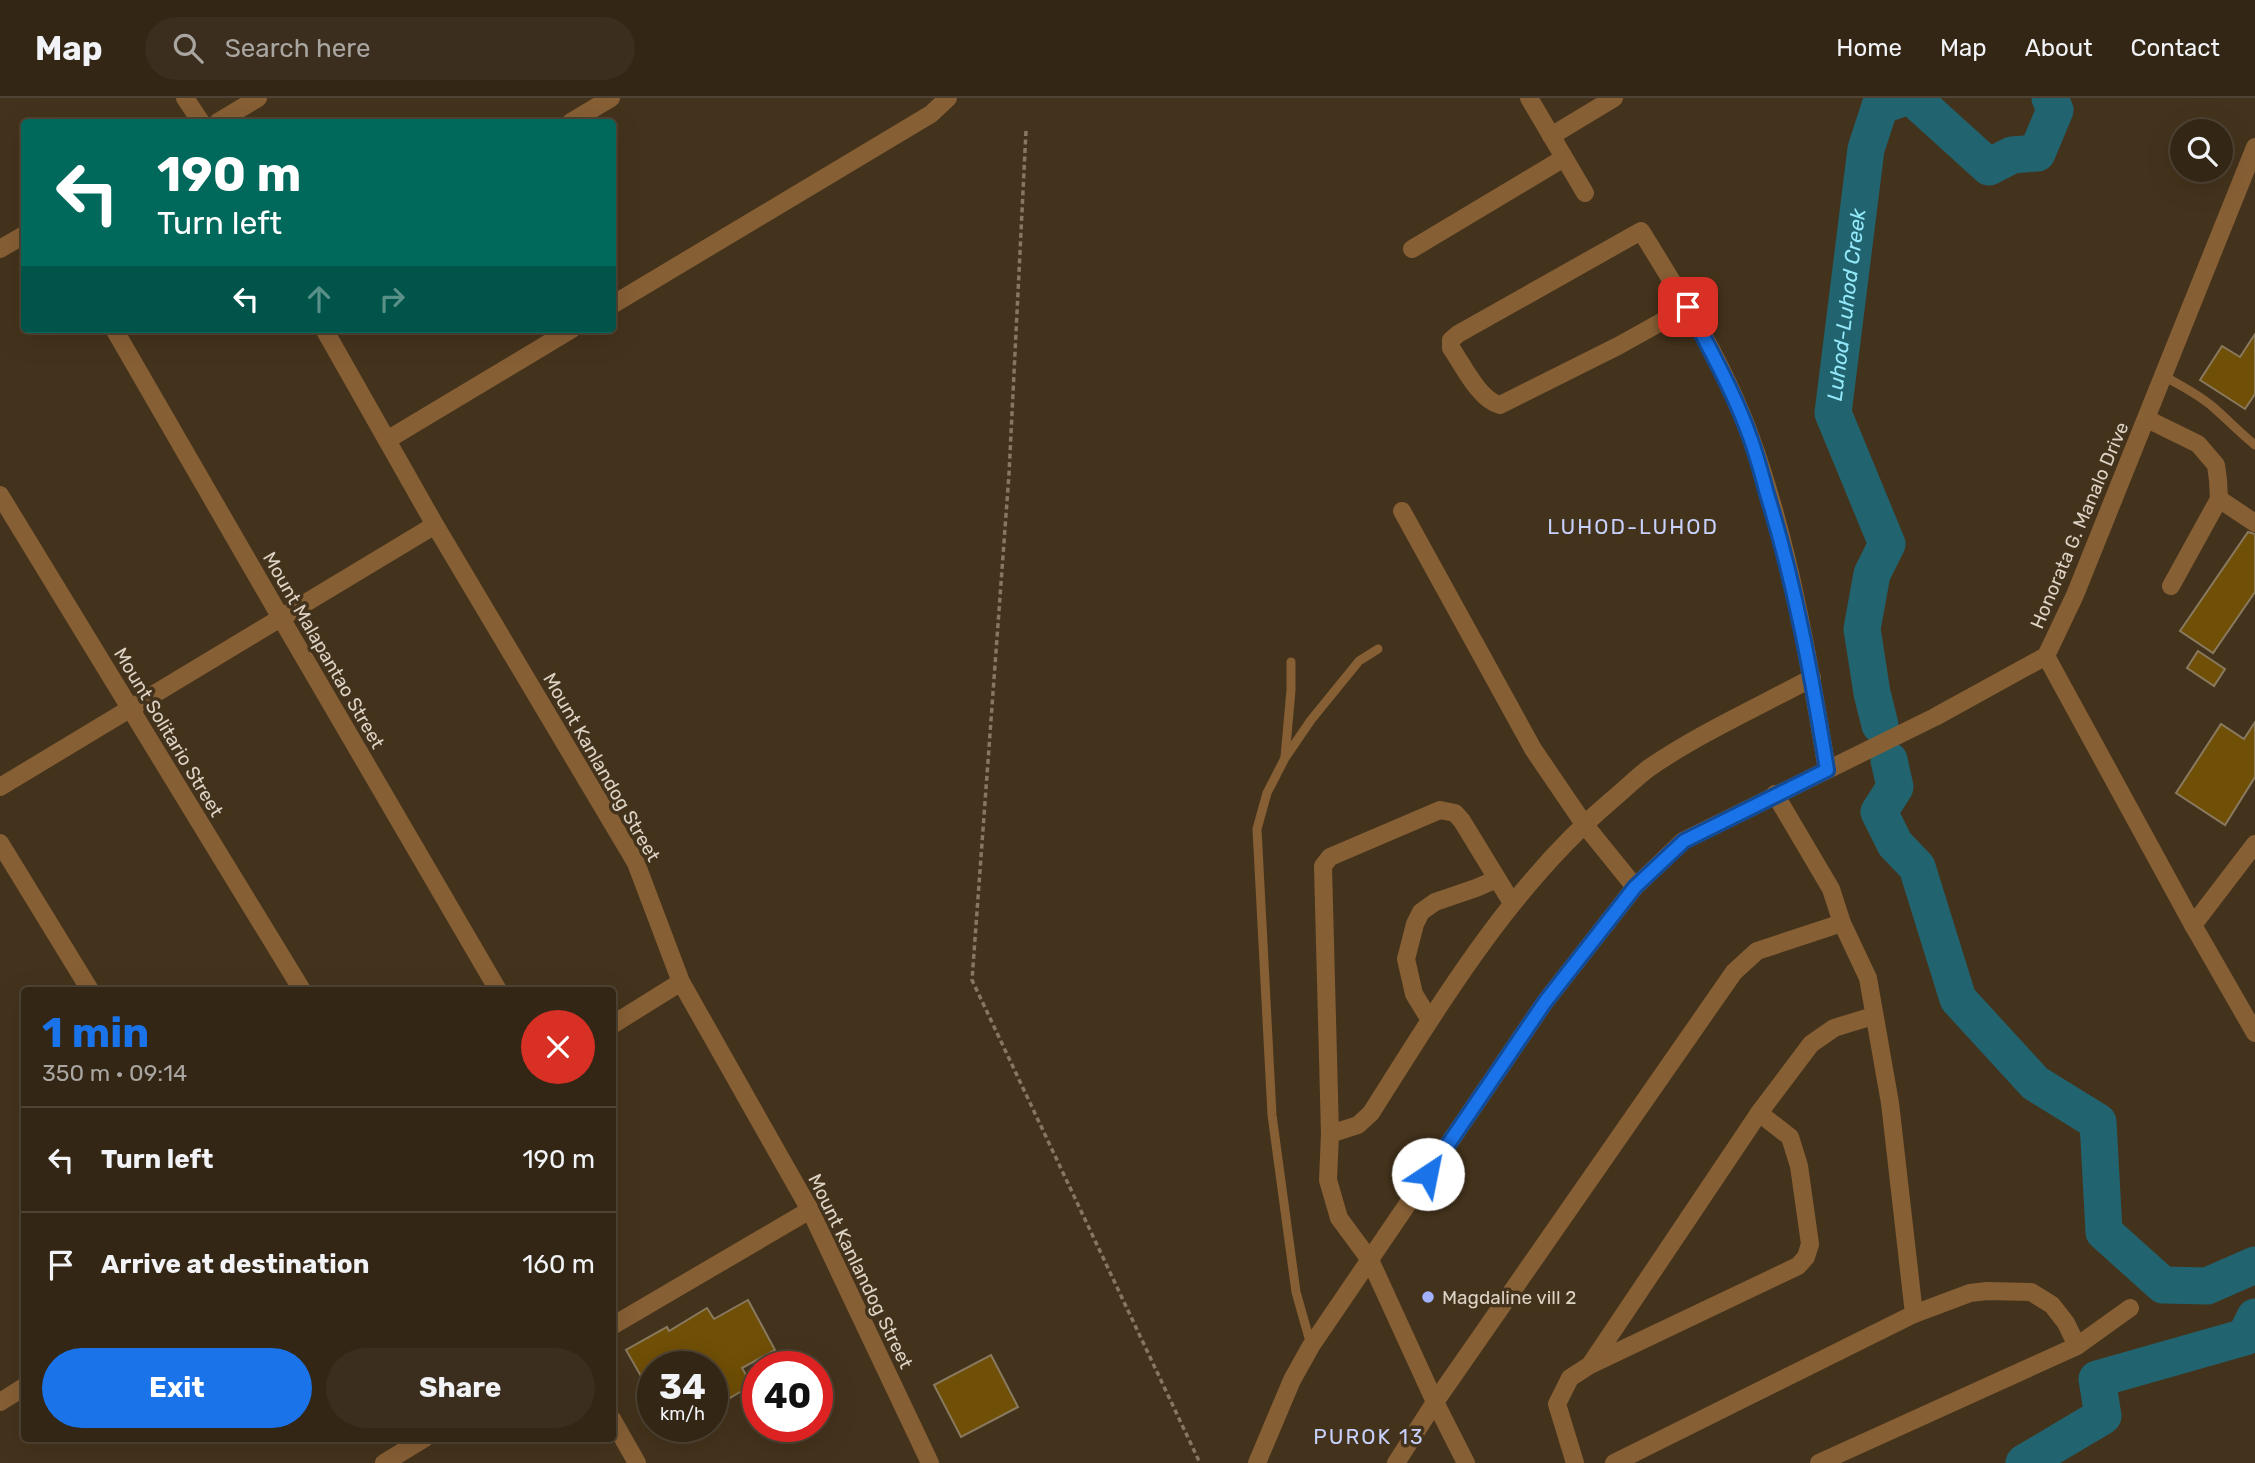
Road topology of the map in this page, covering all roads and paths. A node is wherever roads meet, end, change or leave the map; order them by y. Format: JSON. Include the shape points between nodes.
{"nodes":[{"id":1,"x":186,"y":98,"type":"edge"},
{"id":2,"x":258,"y":98,"type":"edge"},
{"id":3,"x":611,"y":98,"type":"edge"},
{"id":4,"x":948,"y":98,"type":"edge"},
{"id":5,"x":1529,"y":98,"type":"edge"},
{"id":6,"x":1614,"y":98,"type":"edge"},
{"id":7,"x":199,"y":119,"type":"edge"},
{"id":8,"x":223,"y":119,"type":"edge"},
{"id":9,"x":576,"y":119,"type":"edge"},
{"id":10,"x":1026,"y":131,"type":"dead end"},
{"id":11,"x":1551,"y":136,"type":"junction"},
{"id":12,"x":2255,"y":147,"type":"edge"},
{"id":13,"x":1564,"y":158,"type":"junction"},
{"id":14,"x":1585,"y":193,"type":"dead end"},
{"id":15,"x":21,"y":237,"type":"edge"},
{"id":16,"x":0,"y":249,"type":"edge"},
{"id":17,"x":1412,"y":249,"type":"dead end"},
{"id":18,"x":616,"y":303,"type":"edge"},
{"id":19,"x":1688,"y":307,"type":"junction"},
{"id":20,"x":116,"y":333,"type":"edge"},
{"id":21,"x":326,"y":333,"type":"edge"},
{"id":22,"x":565,"y":333,"type":"edge"},
{"id":23,"x":2164,"y":376,"type":"junction"},
{"id":24,"x":2147,"y":419,"type":"junction"},
{"id":25,"x":387,"y":440,"type":"junction"},
{"id":26,"x":2255,"y":445,"type":"edge"},
{"id":27,"x":0,"y":495,"type":"edge"},
{"id":28,"x":2218,"y":499,"type":"junction"},
{"id":29,"x":1402,"y":511,"type":"dead end"},
{"id":30,"x":2255,"y":523,"type":"edge"},
{"id":31,"x":435,"y":525,"type":"junction"},
{"id":32,"x":2171,"y":586,"type":"dead end"},
{"id":33,"x":281,"y":618,"type":"junction"},
{"id":34,"x":1378,"y":649,"type":"dead end"},
{"id":35,"x":2046,"y":656,"type":"junction"},
{"id":36,"x":1291,"y":662,"type":"dead end"},
{"id":37,"x":1812,"y":678,"type":"junction"},
{"id":38,"x":131,"y":710,"type":"junction"},
{"id":39,"x":1284,"y":758,"type":"junction"},
{"id":40,"x":1827,"y":770,"type":"junction"},
{"id":41,"x":0,"y":787,"type":"edge"},
{"id":42,"x":1775,"y":794,"type":"junction"},
{"id":43,"x":1584,"y":824,"type":"junction"},
{"id":44,"x":0,"y":843,"type":"edge"},
{"id":45,"x":2255,"y":844,"type":"edge"},
{"id":46,"x":1497,"y":879,"type":"junction"},
{"id":47,"x":1635,"y":887,"type":"junction"},
{"id":48,"x":1512,"y":903,"type":"junction"},
{"id":49,"x":1842,"y":923,"type":"junction"},
{"id":50,"x":2193,"y":925,"type":"junction"},
{"id":51,"x":681,"y":982,"type":"junction"},
{"id":52,"x":88,"y":987,"type":"edge"},
{"id":53,"x":300,"y":987,"type":"edge"},
{"id":54,"x":496,"y":987,"type":"edge"},
{"id":55,"x":1873,"y":1016,"type":"junction"},
{"id":56,"x":1430,"y":1020,"type":"junction"},
{"id":57,"x":616,"y":1023,"type":"edge"},
{"id":58,"x":2255,"y":1033,"type":"edge"},
{"id":59,"x":1759,"y":1113,"type":"junction"},
{"id":60,"x":1330,"y":1134,"type":"junction"},
{"id":61,"x":810,"y":1210,"type":"junction"},
{"id":62,"x":1370,"y":1260,"type":"junction"},
{"id":63,"x":2130,"y":1308,"type":"dead end"},
{"id":64,"x":1914,"y":1314,"type":"junction"},
{"id":65,"x":616,"y":1324,"type":"edge"},
{"id":66,"x":1311,"y":1346,"type":"junction"},
{"id":67,"x":2077,"y":1346,"type":"junction"},
{"id":68,"x":1590,"y":1365,"type":"junction"},
{"id":69,"x":21,"y":1389,"type":"edge"},
{"id":70,"x":0,"y":1402,"type":"edge"},
{"id":71,"x":1435,"y":1402,"type":"junction"},
{"id":72,"x":616,"y":1426,"type":"edge"},
{"id":73,"x":418,"y":1442,"type":"edge"},
{"id":74,"x":384,"y":1463,"type":"edge"},
{"id":75,"x":637,"y":1463,"type":"edge"},
{"id":76,"x":930,"y":1463,"type":"edge"},
{"id":77,"x":1200,"y":1463,"type":"edge"},
{"id":78,"x":1257,"y":1463,"type":"edge"},
{"id":79,"x":1396,"y":1463,"type":"edge"},
{"id":80,"x":1466,"y":1463,"type":"edge"},
{"id":81,"x":1575,"y":1463,"type":"edge"},
{"id":82,"x":1614,"y":1463,"type":"edge"},
{"id":83,"x":1819,"y":1463,"type":"edge"}],
"edges":[{"from":1,"to":7,"type":"street"},
{"from":2,"to":8,"type":"street"},
{"from":3,"to":9,"type":"street"},
{"from":4,"to":18,"type":"street","via":[[931,114]]},
{"from":5,"to":11,"type":"street"},
{"from":6,"to":11,"type":"street"},
{"from":10,"to":77,"type":"path","via":[[1009,474],[972,980]]},
{"from":11,"to":13,"type":"street"},
{"from":12,"to":23,"type":"street","name":"Honorata G. Manalo Drive"},
{"from":13,"to":14,"type":"street"},
{"from":13,"to":17,"type":"street"},
{"from":15,"to":16,"type":"street"},
{"from":19,"to":19,"type":"street","via":[[1500,405],[1483,395],[1451,348],[1451,340],[1458,334],[1641,230]]},
{"from":19,"to":37,"type":"street","via":[[1751,438],[1783,544]]},
{"from":20,"to":33,"type":"street","name":"Mount Malapantao Street"},
{"from":21,"to":25,"type":"street","name":"Mount Kanlandog Street"},
{"from":22,"to":25,"type":"street"},
{"from":23,"to":24,"type":"street","name":"Honorata G. Manalo Drive"},
{"from":23,"to":26,"type":"lane","via":[[2215,408]]},
{"from":24,"to":28,"type":"street","via":[[2199,444],[2208,454],[2216,465]]},
{"from":24,"to":35,"type":"street","name":"Honorata G. Manalo Drive"},
{"from":25,"to":31,"type":"street","name":"Mount Kanlandog Street"},
{"from":27,"to":38,"type":"street","name":"Mount Solitario Street"},
{"from":28,"to":30,"type":"street"},
{"from":28,"to":32,"type":"street"},
{"from":29,"to":43,"type":"street","via":[[1533,749]]},
{"from":31,"to":33,"type":"street"},
{"from":31,"to":51,"type":"street","name":"Mount Kanlandog Street","via":[[636,863]]},
{"from":33,"to":38,"type":"street"},
{"from":33,"to":54,"type":"street","name":"Mount Malapantao Street"},
{"from":34,"to":39,"type":"lane","via":[[1359,661]]},
{"from":35,"to":40,"type":"street","name":"Honorata G. Manalo Drive"},
{"from":35,"to":50,"type":"street"},
{"from":36,"to":39,"type":"lane"},
{"from":37,"to":40,"type":"street"},
{"from":37,"to":43,"type":"street","via":[[1648,769]]},
{"from":38,"to":41,"type":"street"},
{"from":38,"to":53,"type":"street","name":"Mount Solitario Street"},
{"from":39,"to":66,"type":"lane","via":[[1257,829],[1272,1115],[1296,1292]]},
{"from":40,"to":42,"type":"street","name":"Honorata G. Manalo Drive"},
{"from":42,"to":47,"type":"street","name":"Honorata G. Manalo Drive","via":[[1684,841]]},
{"from":42,"to":49,"type":"street","via":[[1831,888]]},
{"from":43,"to":47,"type":"street"},
{"from":43,"to":48,"type":"street"},
{"from":44,"to":52,"type":"street"},
{"from":45,"to":50,"type":"street"},
{"from":46,"to":48,"type":"street"},
{"from":46,"to":56,"type":"street","via":[[1436,902],[1421,912],[1415,923],[1406,959],[1414,994]]},
{"from":46,"to":60,"type":"street","via":[[1462,821],[1447,810],[1326,862]]},
{"from":47,"to":62,"type":"street","name":"Honorata G. Manalo Drive","via":[[1545,1002]]},
{"from":48,"to":56,"type":"street"},
{"from":49,"to":55,"type":"street","via":[[1868,978]]},
{"from":49,"to":71,"type":"street","via":[[1758,951],[1734,972]]},
{"from":50,"to":58,"type":"street"},
{"from":51,"to":57,"type":"street"},
{"from":51,"to":61,"type":"street","name":"Mount Kanlandog Street"},
{"from":55,"to":59,"type":"street","via":[[1834,1028],[1811,1044]]},
{"from":55,"to":64,"type":"street","via":[[1890,1104]]},
{"from":56,"to":60,"type":"street","via":[[1371,1113],[1358,1125]]},
{"from":59,"to":68,"type":"street"},
{"from":59,"to":68,"type":"street","via":[[1790,1137],[1799,1166],[1810,1244],[1806,1256],[1798,1266]]},
{"from":60,"to":62,"type":"street","via":[[1328,1181],[1339,1218]]},
{"from":61,"to":65,"type":"street"},
{"from":61,"to":76,"type":"street","name":"Mount Kanlandog Street"},
{"from":62,"to":66,"type":"street","name":"Honorata G. Manalo Drive"},
{"from":62,"to":71,"type":"street"},
{"from":63,"to":67,"type":"street"},
{"from":64,"to":67,"type":"street","via":[[1970,1293],[2031,1292],[2052,1305]]},
{"from":64,"to":82,"type":"street"},
{"from":66,"to":78,"type":"street","name":"Honorata G. Manalo Drive"},
{"from":67,"to":83,"type":"street"},
{"from":68,"to":81,"type":"street","via":[[1570,1378],[1557,1404]]},
{"from":69,"to":70,"type":"street"},
{"from":71,"to":79,"type":"street"},
{"from":71,"to":80,"type":"street"},
{"from":72,"to":75,"type":"street"},
{"from":73,"to":74,"type":"street"}]}
